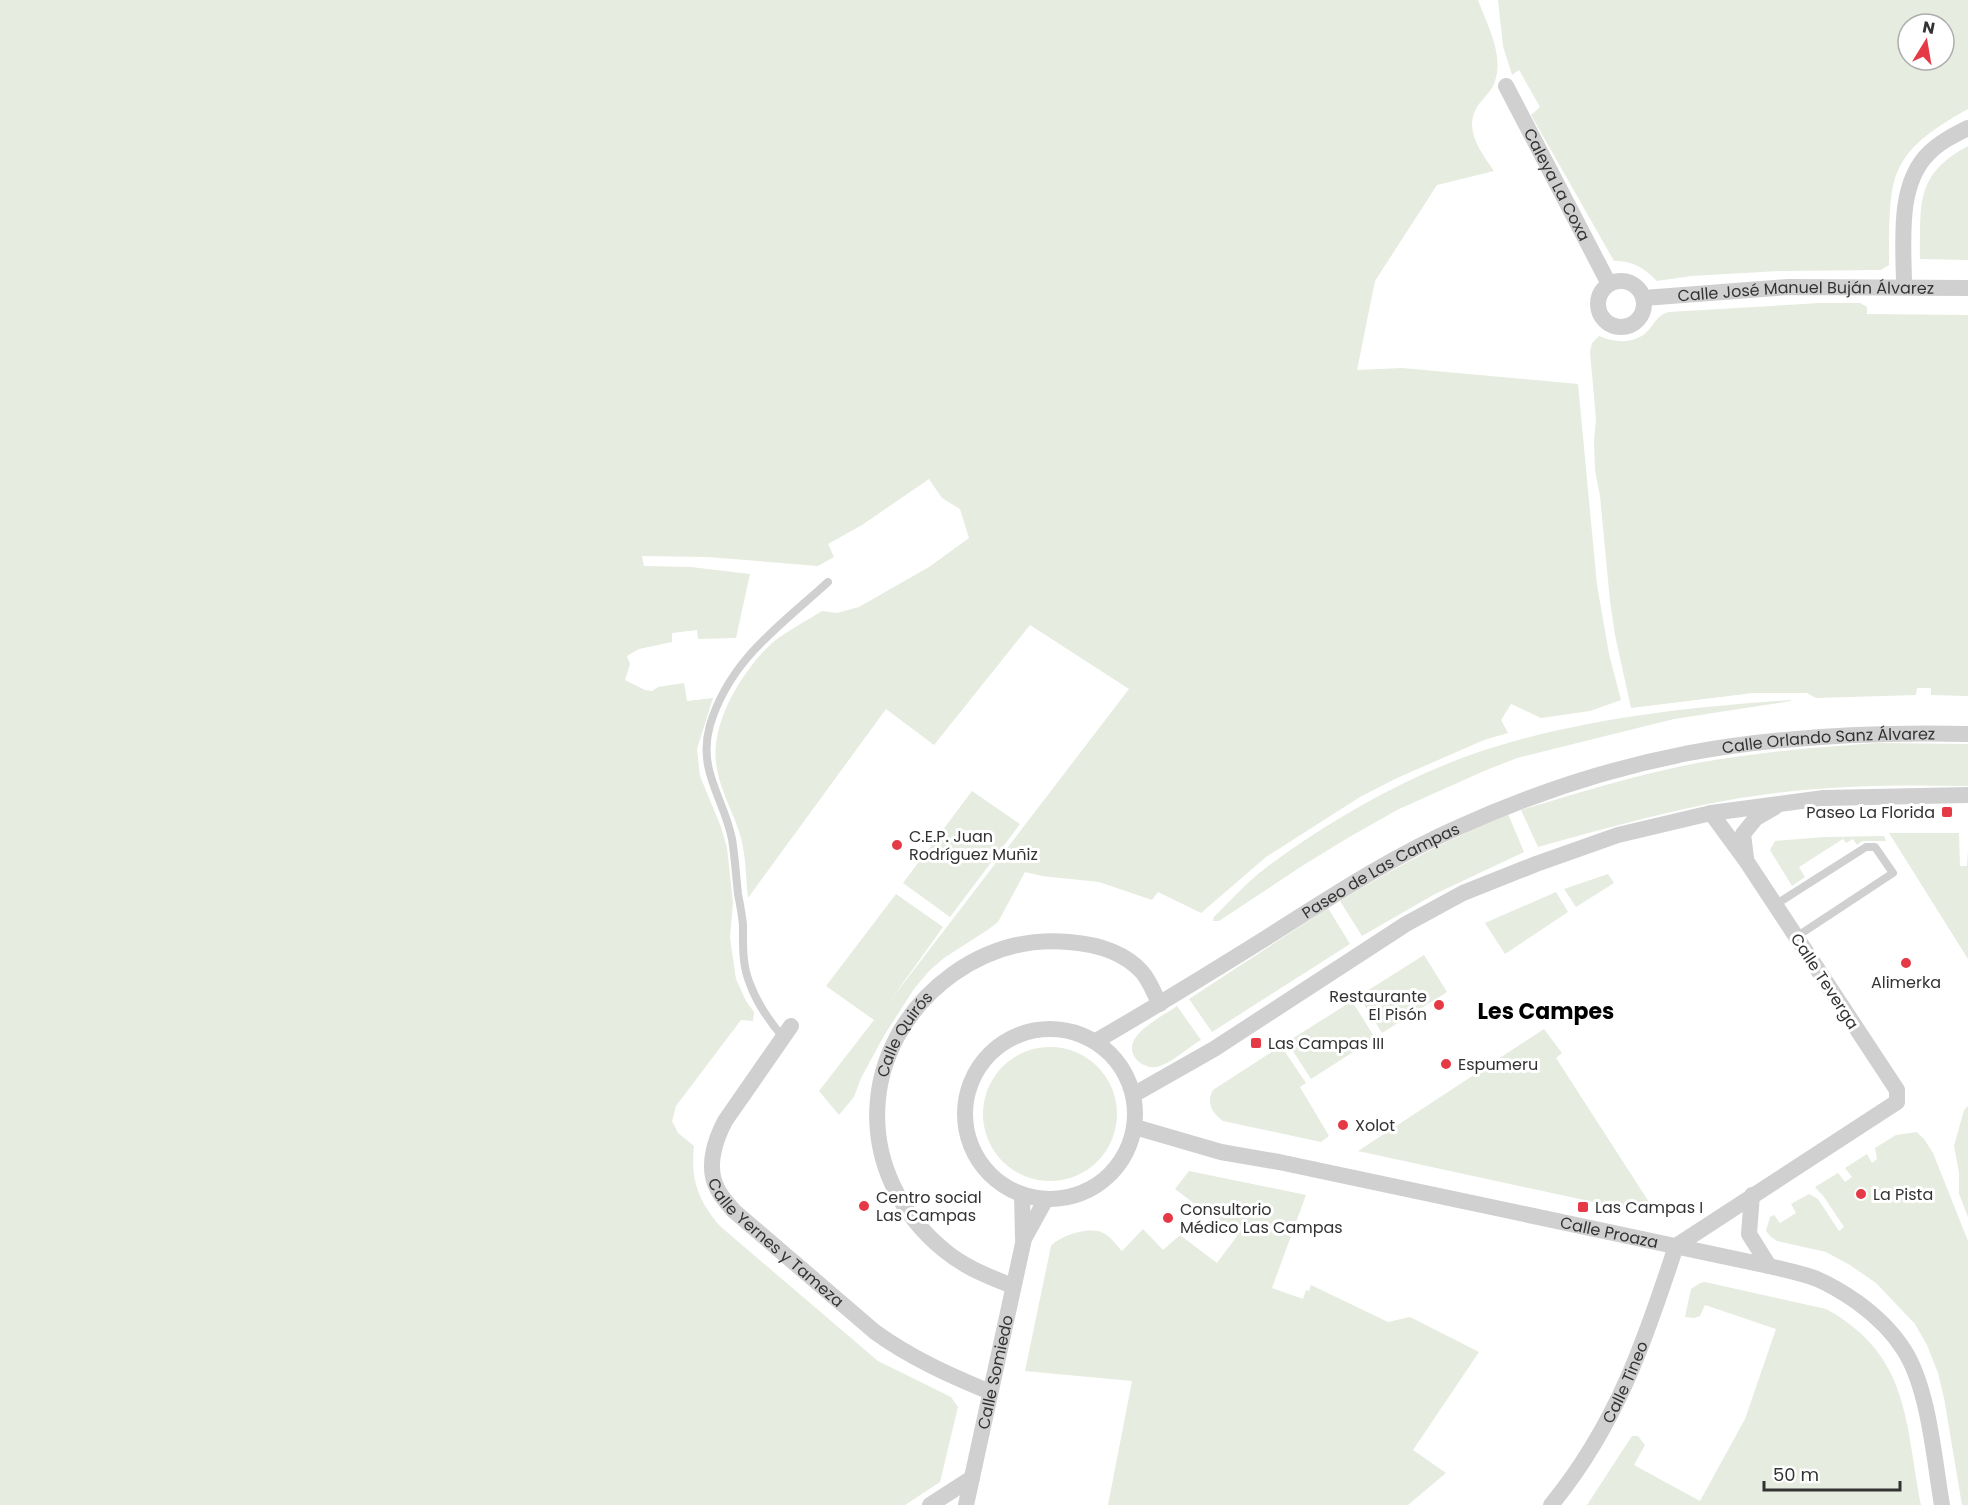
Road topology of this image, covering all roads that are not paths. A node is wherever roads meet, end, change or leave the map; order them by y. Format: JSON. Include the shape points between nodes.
{"nodes":[{"id":1,"x":1506,"y":86,"type":"dead end"},
{"id":2,"x":1968,"y":128,"type":"edge"},
{"id":3,"x":1609,"y":284,"type":"junction"},
{"id":4,"x":1904,"y":287,"type":"junction"},
{"id":5,"x":1968,"y":288,"type":"edge"},
{"id":6,"x":1644,"y":298,"type":"junction"},
{"id":7,"x":828,"y":582,"type":"dead end"},
{"id":8,"x":1968,"y":734,"type":"edge"},
{"id":9,"x":1689,"y":753,"type":"joint"},
{"id":10,"x":1968,"y":795,"type":"edge"},
{"id":11,"x":1781,"y":803,"type":"junction"},
{"id":12,"x":1711,"y":813,"type":"junction"},
{"id":13,"x":1747,"y":862,"type":"junction"},
{"id":14,"x":1775,"y":905,"type":"junction"},
{"id":15,"x":1796,"y":937,"type":"junction"},
{"id":16,"x":1160,"y":1004,"type":"junction"},
{"id":17,"x":788,"y":1032,"type":"joint"},
{"id":18,"x":1096,"y":1041,"type":"junction"},
{"id":19,"x":1133,"y":1095,"type":"junction"},
{"id":20,"x":1135,"y":1127,"type":"junction"},
{"id":21,"x":1022,"y":1195,"type":"junction"},
{"id":22,"x":1752,"y":1195,"type":"junction"},
{"id":23,"x":1046,"y":1199,"type":"junction"},
{"id":24,"x":1023,"y":1239,"type":"junction"},
{"id":25,"x":1676,"y":1246,"type":"junction"},
{"id":26,"x":1769,"y":1266,"type":"junction"},
{"id":27,"x":1012,"y":1286,"type":"junction"},
{"id":28,"x":990,"y":1392,"type":"junction"},
{"id":29,"x":972,"y":1478,"type":"junction"},
{"id":30,"x":930,"y":1505,"type":"edge"},
{"id":31,"x":966,"y":1505,"type":"edge"},
{"id":32,"x":1551,"y":1505,"type":"edge"},
{"id":33,"x":1942,"y":1505,"type":"edge"}],
"edges":[{"from":1,"to":3,"type":"street","name":"Caleya La Coxa"},
{"from":2,"to":4,"type":"street","via":[[1930,152],[1912,177],[1905,210]]},
{"from":3,"to":6,"type":"street","via":[[1625,281],[1634,285]]},
{"from":3,"to":6,"type":"street","via":[[1600,294],[1598,304],[1599,312],[1610,324],[1624,327],[1638,320]]},
{"from":4,"to":5,"type":"street","name":"Calle José Manuel Buján Álvarez"},
{"from":4,"to":6,"type":"street","name":"Calle José Manuel Buján Álvarez","via":[[1788,287]]},
{"from":7,"to":17,"type":"lane","via":[[764,638],[742,663],[716,709],[706,751],[709,772],[732,837],[743,924],[742,950],[750,984],[766,1018]]},
{"from":8,"to":9,"type":"street","name":"Calle Orlando Sanz Álvarez","via":[[1873,734],[1776,741]]},
{"from":9,"to":16,"type":"street","name":"Paseo de Las Campas","via":[[1566,786],[1458,827],[1330,896]]},
{"from":10,"to":11,"type":"street","via":[[1824,798]]},
{"from":11,"to":12,"type":"street"},
{"from":11,"to":13,"type":"street","name":"Calle Teverga","via":[[1756,818],[1743,834]]},
{"from":12,"to":13,"type":"street","name":"Calle Teverga"},
{"from":12,"to":19,"type":"street","via":[[1618,835],[1463,893],[1407,924],[1214,1049]]},
{"from":13,"to":14,"type":"street","name":"Calle Teverga"},
{"from":14,"to":15,"type":"street","name":"Calle Teverga"},
{"from":14,"to":15,"type":"lane","via":[[1866,847],[1875,847],[1893,873]]},
{"from":15,"to":22,"type":"street","name":"Calle Teverga","via":[[1897,1090],[1897,1102]]},
{"from":16,"to":18,"type":"street","name":"Paseo de Las Campas"},
{"from":16,"to":27,"type":"street","name":"Calle Quirós","via":[[1144,974],[1121,956],[1077,943],[1030,942],[986,954],[953,974],[919,1005],[895,1040],[883,1070],[877,1103],[881,1149],[896,1193],[925,1233],[944,1251]]},
{"from":17,"to":28,"type":"street","name":"Calle Yernes y Tameza","via":[[718,1134],[712,1162],[716,1187],[734,1211],[882,1337],[922,1362]]},
{"from":18,"to":19,"type":"street","via":[[1122,1067]]},
{"from":18,"to":21,"type":"street","via":[[1070,1032],[1033,1031],[997,1047],[973,1078],[965,1116],[970,1142],[984,1167]]},
{"from":19,"to":20,"type":"street"},
{"from":20,"to":23,"type":"street","via":[[1119,1164],[1099,1185],[1069,1197]]},
{"from":20,"to":25,"type":"street","name":"Calle Proaza","via":[[1221,1152]]},
{"from":21,"to":23,"type":"street"},
{"from":21,"to":24,"type":"street","name":"Calle Somiedo"},
{"from":22,"to":25,"type":"street"},
{"from":22,"to":26,"type":"street","via":[[1749,1234]]},
{"from":23,"to":24,"type":"street","name":"Calle Somiedo"},
{"from":24,"to":27,"type":"street","name":"Calle Somiedo"},
{"from":25,"to":26,"type":"street","name":"Calle Proaza"},
{"from":25,"to":32,"type":"street","name":"Calle Tineo","via":[[1639,1355],[1613,1411]]},
{"from":26,"to":33,"type":"street","name":"Calle Proaza","via":[[1816,1279],[1843,1292],[1887,1328],[1905,1352],[1925,1407]]},
{"from":27,"to":28,"type":"street","name":"Calle Somiedo"},
{"from":28,"to":29,"type":"street","name":"Calle Somiedo"},
{"from":29,"to":30,"type":"street"},
{"from":29,"to":31,"type":"street","name":"Calle Somiedo"}]}
